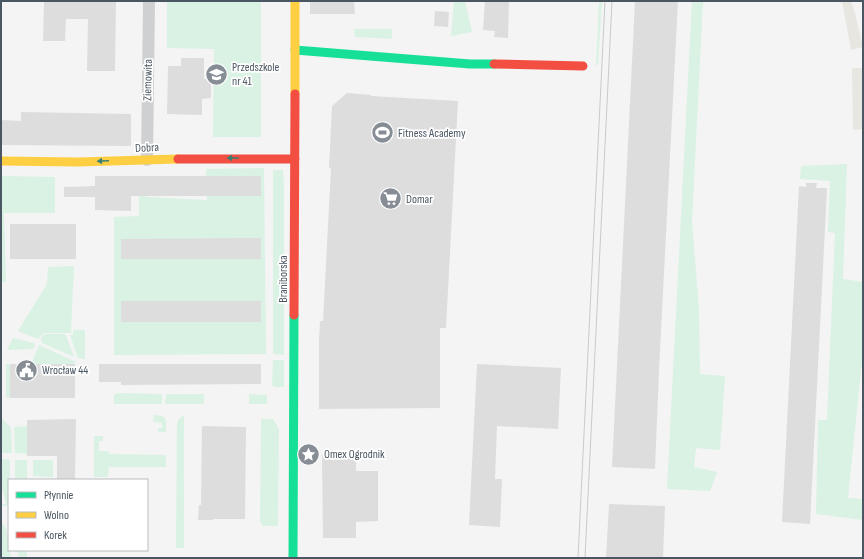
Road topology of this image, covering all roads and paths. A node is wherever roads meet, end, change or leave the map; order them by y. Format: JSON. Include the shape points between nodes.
{"nodes":[{"id":1,"x":149,"y":1,"type":"edge"},
{"id":2,"x":295,"y":1,"type":"edge"},
{"id":3,"x":295,"y":50,"type":"junction"},
{"id":4,"x":584,"y":66,"type":"dead end"},
{"id":5,"x":295,"y":159,"type":"junction"},
{"id":6,"x":147,"y":160,"type":"junction"},
{"id":7,"x":1,"y":161,"type":"edge"},
{"id":8,"x":293,"y":558,"type":"edge"}],
"edges":[{"from":1,"to":6,"type":"street","name":"Ziemowita"},
{"from":2,"to":3,"type":"street","name":"Braniborska"},
{"from":3,"to":4,"type":"street","via":[[470,64]]},
{"from":3,"to":5,"type":"street","name":"Braniborska"},
{"from":5,"to":6,"type":"street","name":"Dobra","one_way":true},
{"from":5,"to":8,"type":"street","name":"Braniborska"},
{"from":6,"to":7,"type":"street","name":"Dobra","one_way":true}]}
